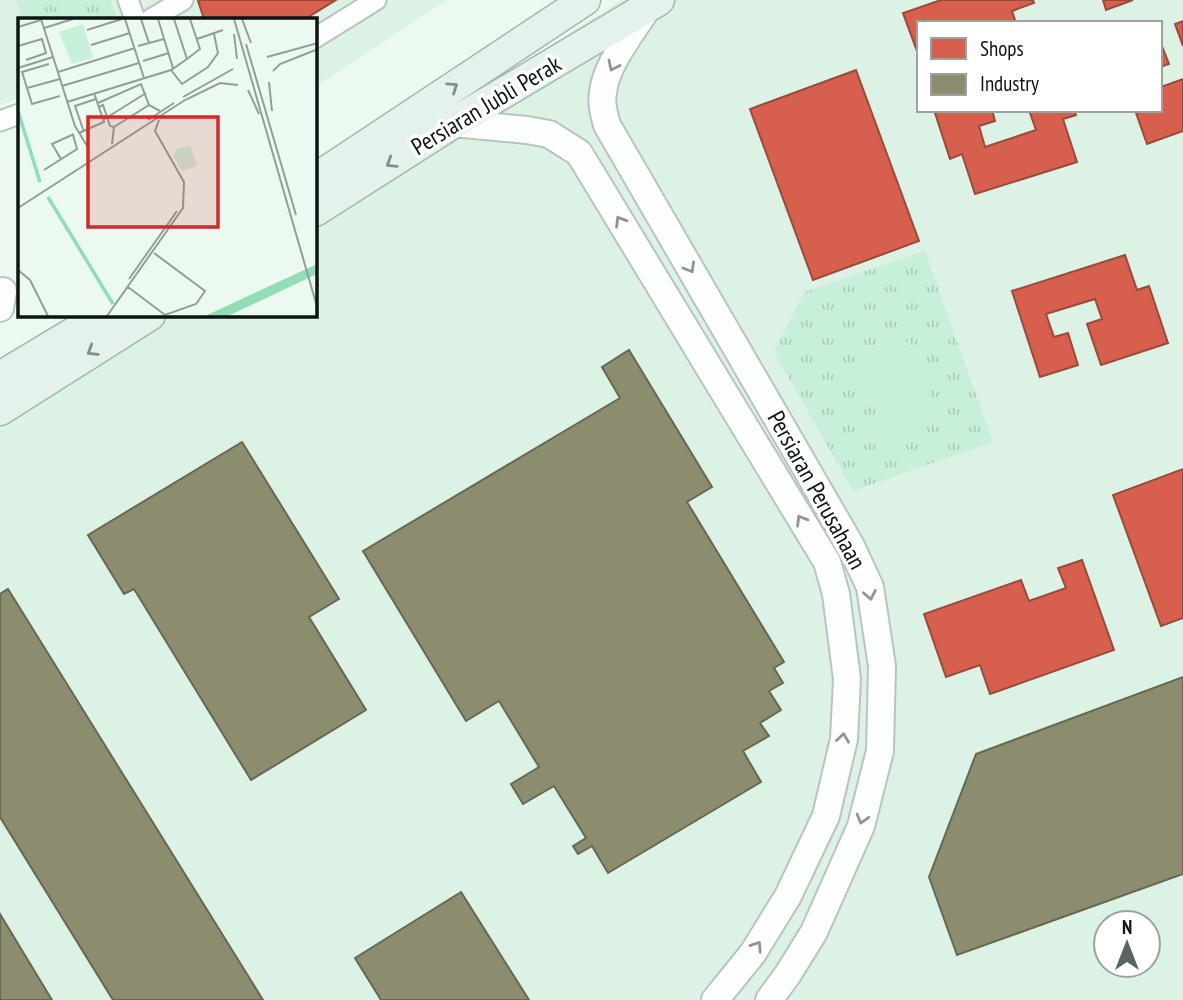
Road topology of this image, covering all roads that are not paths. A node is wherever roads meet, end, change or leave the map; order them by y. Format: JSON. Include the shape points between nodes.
{"nodes":[{"id":1,"x":128,"y":0,"type":"edge"},
{"id":2,"x":376,"y":0,"type":"edge"},
{"id":3,"x":584,"y":0,"type":"edge"},
{"id":4,"x":653,"y":4,"type":"edge"},
{"id":5,"x":175,"y":7,"type":"edge"},
{"id":6,"x":135,"y":18,"type":"edge"},
{"id":7,"x":153,"y":18,"type":"edge"},
{"id":8,"x":317,"y":37,"type":"edge"},
{"id":9,"x":18,"y":114,"type":"edge"},
{"id":10,"x":0,"y":121,"type":"edge"},
{"id":11,"x":453,"y":123,"type":"junction"},
{"id":12,"x":317,"y":178,"type":"edge"},
{"id":13,"x":317,"y":210,"type":"edge"},
{"id":14,"x":100,"y":317,"type":"edge"},
{"id":15,"x":147,"y":317,"type":"edge"},
{"id":16,"x":0,"y":377,"type":"edge"},
{"id":17,"x":0,"y":410,"type":"edge"},
{"id":18,"x":715,"y":1000,"type":"edge"},
{"id":19,"x":769,"y":1000,"type":"edge"}],
"edges":[{"from":1,"to":6,"type":"street"},
{"from":2,"to":8,"type":"street"},
{"from":12,"to":3,"type":"main road","name":"Persiaran Jubli Perak","one_way":true},
{"from":4,"to":11,"type":"main road","name":"Persiaran Jubli Perak"},
{"from":4,"to":19,"type":"main road","name":"Persiaran Perusahaan","one_way":true,"via":[[612,64],[603,90],[607,125],[851,546],[870,587],[882,666],[880,751],[861,826],[814,932]]},
{"from":5,"to":7,"type":"street"},
{"from":9,"to":10,"type":"street"},
{"from":11,"to":13,"type":"main road","name":"Persiaran Jubli Perak","one_way":true},
{"from":18,"to":11,"type":"main road","name":"Persiaran Perusahaan","one_way":true,"via":[[753,953],[788,896],[826,816],[844,739],[848,679],[827,562],[579,153],[550,134]]},
{"from":14,"to":16,"type":"main road"},
{"from":15,"to":17,"type":"main road","one_way":true}]}
